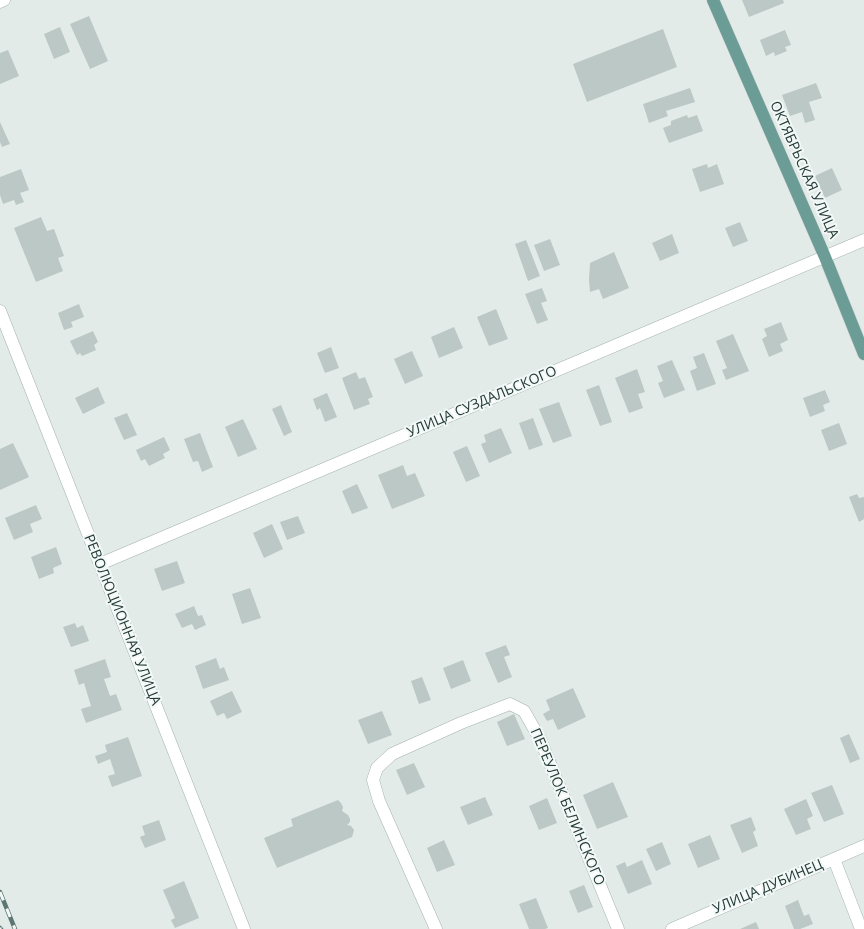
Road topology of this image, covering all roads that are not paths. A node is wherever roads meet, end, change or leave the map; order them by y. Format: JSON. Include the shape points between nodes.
{"nodes":[{"id":1,"x":4,"y":0,"type":"edge"},
{"id":2,"x":713,"y":0,"type":"edge"},
{"id":3,"x":0,"y":2,"type":"edge"},
{"id":4,"x":864,"y":240,"type":"edge"},
{"id":5,"x":825,"y":257,"type":"junction"},
{"id":6,"x":0,"y":311,"type":"edge"},
{"id":7,"x":864,"y":354,"type":"edge"},
{"id":8,"x":100,"y":564,"type":"junction"},
{"id":9,"x":864,"y":846,"type":"edge"},
{"id":10,"x":834,"y":859,"type":"junction"},
{"id":11,"x":244,"y":929,"type":"edge"},
{"id":12,"x":436,"y":929,"type":"edge"},
{"id":13,"x":618,"y":929,"type":"edge"},
{"id":14,"x":672,"y":929,"type":"edge"},
{"id":15,"x":862,"y":929,"type":"edge"}],
"edges":[{"from":1,"to":3,"type":"street"},
{"from":2,"to":5,"type":"main road","name":"ОКТЯБРЬСКАЯ УЛИЦА"},
{"from":4,"to":5,"type":"street","name":"УЛИЦА СУЗДАЛЬСКОГО"},
{"from":5,"to":7,"type":"main road","name":"ОКТЯБРЬСКАЯ УЛИЦА"},
{"from":5,"to":8,"type":"street","name":"УЛИЦА СУЗДАЛЬСКОГО"},
{"from":6,"to":8,"type":"street","name":"РЕВОЛЮЦИОННАЯ УЛИЦА"},
{"from":8,"to":11,"type":"street","name":"РЕВОЛЮЦИОННАЯ УЛИЦА"},
{"from":9,"to":10,"type":"street","name":"УЛИЦА ДУБИНЕЦ"},
{"from":10,"to":14,"type":"street","name":"УЛИЦА ДУБИНЕЦ"},
{"from":10,"to":15,"type":"street"},
{"from":12,"to":13,"type":"street","name":"ПЕРЕУЛОК БЕЛИНСКОГО","via":[[379,801],[374,780],[377,768],[392,754],[510,704],[524,711],[540,739]]}]}
